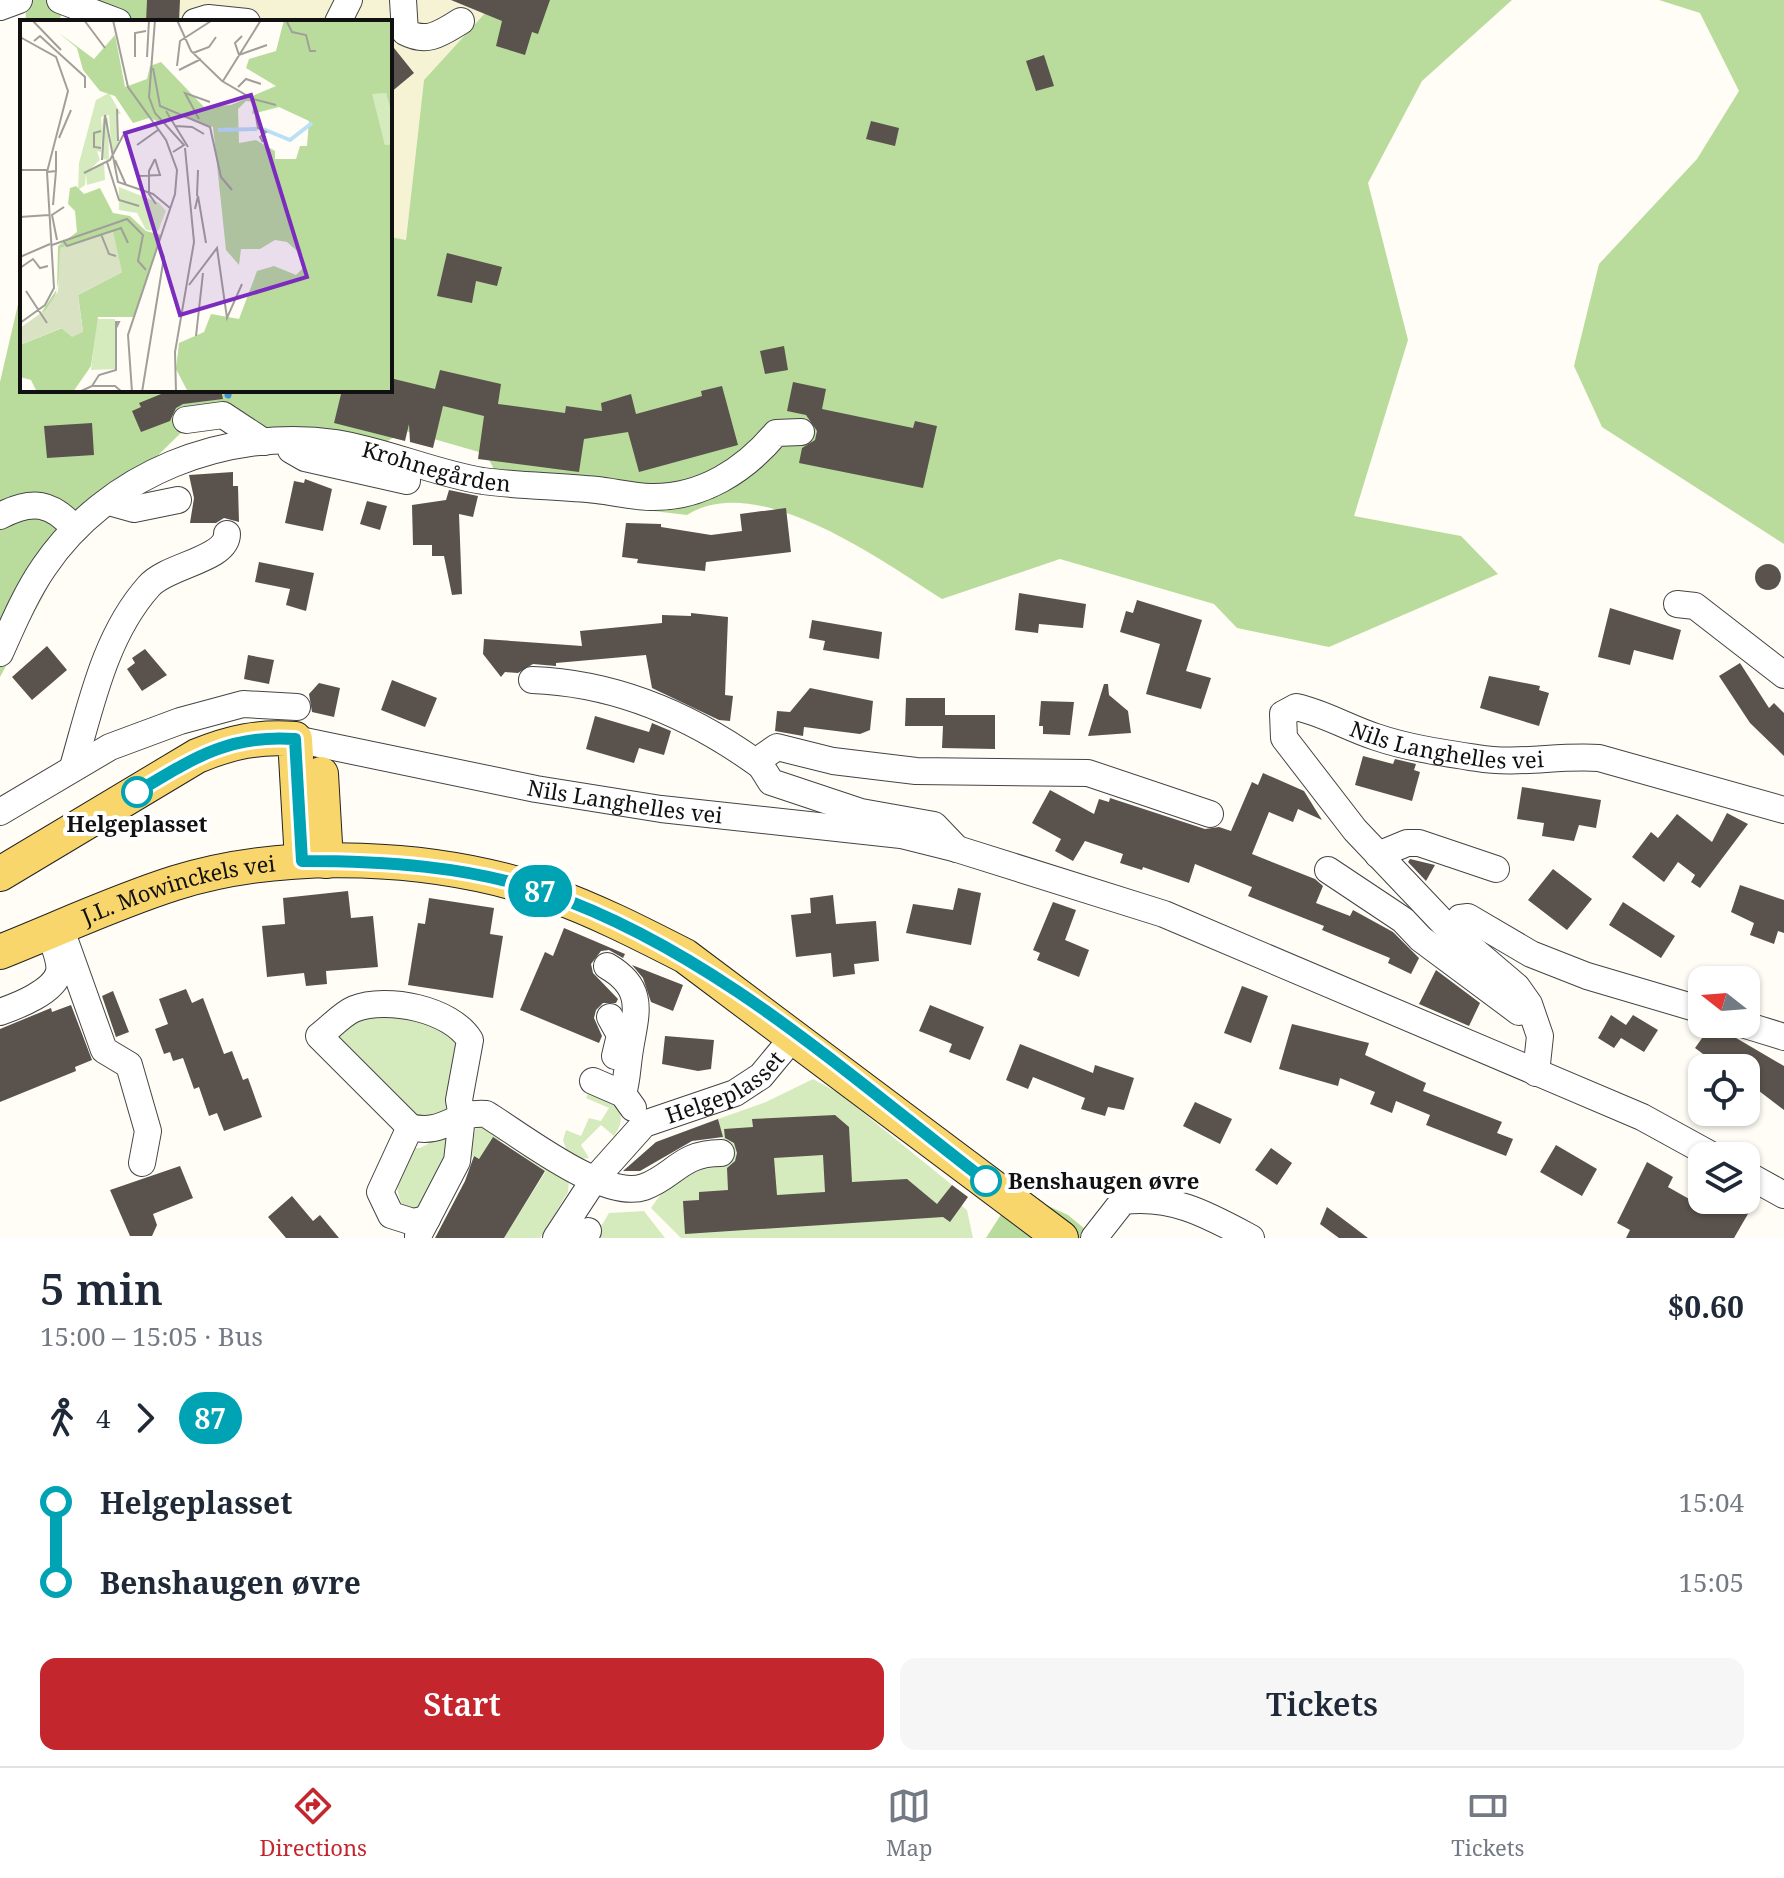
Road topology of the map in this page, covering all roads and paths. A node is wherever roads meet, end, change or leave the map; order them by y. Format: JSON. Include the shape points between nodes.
{"nodes":[{"id":1,"x":19,"y":0,"type":"edge"},
{"id":2,"x":60,"y":0,"type":"edge"},
{"id":3,"x":349,"y":0,"type":"edge"},
{"id":4,"x":403,"y":0,"type":"edge"},
{"id":5,"x":0,"y":7,"type":"edge"},
{"id":6,"x":113,"y":20,"type":"edge"},
{"id":7,"x":202,"y":20,"type":"edge"},
{"id":8,"x":228,"y":20,"type":"edge"},
{"id":9,"x":339,"y":20,"type":"edge"},
{"id":10,"x":461,"y":21,"type":"dead end"},
{"id":11,"x":186,"y":420,"type":"dead end"},
{"id":12,"x":801,"y":432,"type":"dead end"},
{"id":13,"x":275,"y":441,"type":"junction"},
{"id":14,"x":407,"y":481,"type":"dead end"},
{"id":15,"x":178,"y":500,"type":"dead end"},
{"id":16,"x":109,"y":502,"type":"junction"},
{"id":17,"x":0,"y":516,"type":"edge"},
{"id":18,"x":75,"y":529,"type":"junction"},
{"id":19,"x":227,"y":534,"type":"dead end"},
{"id":20,"x":1677,"y":604,"type":"dead end"},
{"id":21,"x":0,"y":653,"type":"edge"},
{"id":22,"x":1784,"y":675,"type":"edge"},
{"id":23,"x":532,"y":680,"type":"dead end"},
{"id":24,"x":304,"y":730,"type":"junction"},
{"id":25,"x":761,"y":766,"type":"junction"},
{"id":26,"x":73,"y":767,"type":"junction"},
{"id":27,"x":1784,"y":810,"type":"edge"},
{"id":28,"x":0,"y":812,"type":"edge"},
{"id":29,"x":1210,"y":814,"type":"dead end"},
{"id":30,"x":957,"y":849,"type":"junction"},
{"id":31,"x":1378,"y":855,"type":"junction"},
{"id":32,"x":314,"y":861,"type":"junction"},
{"id":33,"x":1496,"y":869,"type":"dead end"},
{"id":34,"x":1328,"y":870,"type":"dead end"},
{"id":35,"x":0,"y":874,"type":"edge"},
{"id":36,"x":55,"y":930,"type":"junction"},
{"id":37,"x":1450,"y":930,"type":"junction"},
{"id":38,"x":0,"y":952,"type":"edge"},
{"id":39,"x":607,"y":966,"type":"dead end"},
{"id":40,"x":1688,"y":1006,"type":"edge"},
{"id":41,"x":0,"y":1012,"type":"edge"},
{"id":42,"x":1533,"y":1015,"type":"junction"},
{"id":43,"x":610,"y":1017,"type":"dead end"},
{"id":44,"x":1760,"y":1030,"type":"edge"},
{"id":45,"x":795,"y":1035,"type":"junction"},
{"id":46,"x":1784,"y":1037,"type":"edge"},
{"id":47,"x":1536,"y":1073,"type":"junction"},
{"id":48,"x":608,"y":1087,"type":"junction"},
{"id":49,"x":462,"y":1117,"type":"junction"},
{"id":50,"x":644,"y":1124,"type":"junction"},
{"id":51,"x":410,"y":1127,"type":"junction"},
{"id":52,"x":1688,"y":1142,"type":"edge"},
{"id":53,"x":721,"y":1153,"type":"dead end"},
{"id":54,"x":142,"y":1163,"type":"dead end"},
{"id":55,"x":594,"y":1180,"type":"junction"},
{"id":56,"x":1760,"y":1182,"type":"edge"},
{"id":57,"x":1784,"y":1195,"type":"edge"},
{"id":58,"x":556,"y":1238,"type":"edge"},
{"id":59,"x":1061,"y":1238,"type":"edge"},
{"id":60,"x":1094,"y":1238,"type":"edge"},
{"id":61,"x":1251,"y":1238,"type":"edge"}],
"edges":[{"from":1,"to":5,"type":"street"},
{"from":2,"to":6,"type":"street"},
{"from":3,"to":9,"type":"street"},
{"from":4,"to":10,"type":"street","via":[[405,32],[417,39],[433,38]]},
{"from":7,"to":8,"type":"street"},
{"from":11,"to":13,"type":"street","via":[[223,415]]},
{"from":12,"to":13,"type":"street","name":"Krohnegården","via":[[776,433],[755,458],[727,478],[652,497],[482,481],[336,443]]},
{"from":13,"to":14,"type":"street","via":[[305,458]]},
{"from":13,"to":16,"type":"street","name":"Krohnegården","via":[[179,459]]},
{"from":15,"to":16,"type":"street","via":[[134,509]]},
{"from":16,"to":18,"type":"street","name":"Krohnegården"},
{"from":17,"to":18,"type":"street","via":[[30,503],[46,505]]},
{"from":18,"to":21,"type":"street","name":"Krohnegården","via":[[44,567]]},
{"from":19,"to":26,"type":"street","via":[[218,552],[173,568],[151,583],[129,612],[109,651]]},
{"from":20,"to":22,"type":"street","via":[[1695,606]]},
{"from":23,"to":25,"type":"street","name":"Nils Langhelles vei","via":[[565,681],[661,707]]},
{"from":24,"to":26,"type":"street","via":[[243,704],[224,706],[110,747]]},
{"from":24,"to":30,"type":"street","name":"Nils Langhelles vei","via":[[536,789],[661,809],[901,835]]},
{"from":24,"to":32,"type":"main road"},
{"from":24,"to":35,"type":"main road","via":[[229,743],[197,756]]},
{"from":25,"to":29,"type":"street","via":[[764,756],[777,747],[886,768],[1088,773]]},
{"from":25,"to":30,"type":"street","name":"Nils Langhelles vei","via":[[771,782],[861,812],[934,825]]},
{"from":26,"to":28,"type":"street"},
{"from":27,"to":31,"type":"street","name":"Nils Langhelles vei","via":[[1599,758],[1480,759],[1378,738],[1316,711],[1288,710],[1281,721],[1284,738]]},
{"from":30,"to":47,"type":"street","name":"Nils Langhelles vei","via":[[1164,914]]},
{"from":31,"to":33,"type":"street","via":[[1419,843]]},
{"from":31,"to":37,"type":"street","name":"Nils Langhelles vei"},
{"from":32,"to":36,"type":"main road","name":"J.L. Mowinckels vei","via":[[177,883]]},
{"from":32,"to":45,"type":"main road","name":"J.L. Mowinckels vei","via":[[381,862],[472,874],[545,893],[685,956]]},
{"from":34,"to":42,"type":"street","via":[[1403,920],[1525,1017]]},
{"from":36,"to":38,"type":"main road","name":"J.L. Mowinckels vei"},
{"from":36,"to":41,"type":"street","via":[[55,979]]},
{"from":36,"to":54,"type":"street","name":"J.L. Mowinckels vei","via":[[104,1050],[129,1065],[148,1131]]},
{"from":37,"to":40,"type":"street","via":[[1468,917],[1531,954]]},
{"from":37,"to":42,"type":"street","name":"Nils Langhelles vei","via":[[1517,987]]},
{"from":39,"to":48,"type":"street","via":[[626,978],[636,999],[629,1075]]},
{"from":42,"to":47,"type":"street","name":"Nils Langhelles vei","via":[[1540,1048]]},
{"from":43,"to":48,"type":"street","via":[[620,1035]]},
{"from":44,"to":46,"type":"street"},
{"from":45,"to":50,"type":"street","name":"Helgeplasset","via":[[761,1076],[735,1093]]},
{"from":45,"to":59,"type":"main road","name":"J.L. Mowinckels vei"},
{"from":47,"to":52,"type":"street","name":"Nils Langhelles vei"},
{"from":48,"to":50,"type":"street","name":"Helgeplasset"},
{"from":49,"to":51,"type":"street","via":[[442,1128]]},
{"from":49,"to":51,"type":"street","via":[[457,1161],[423,1227],[391,1215],[380,1192]]},
{"from":49,"to":51,"type":"street","via":[[459,1100],[470,1040],[462,1027],[447,1018],[389,1004],[351,1010],[319,1036]]},
{"from":49,"to":55,"type":"street","via":[[486,1114]]},
{"from":50,"to":55,"type":"street","name":"Helgeplasset"},
{"from":53,"to":55,"type":"street","via":[[698,1155],[634,1190]]},
{"from":55,"to":58,"type":"street","name":"Helgeplasset"},
{"from":56,"to":57,"type":"street"},
{"from":60,"to":61,"type":"street","via":[[1123,1201],[1153,1198],[1186,1207]]}]}
